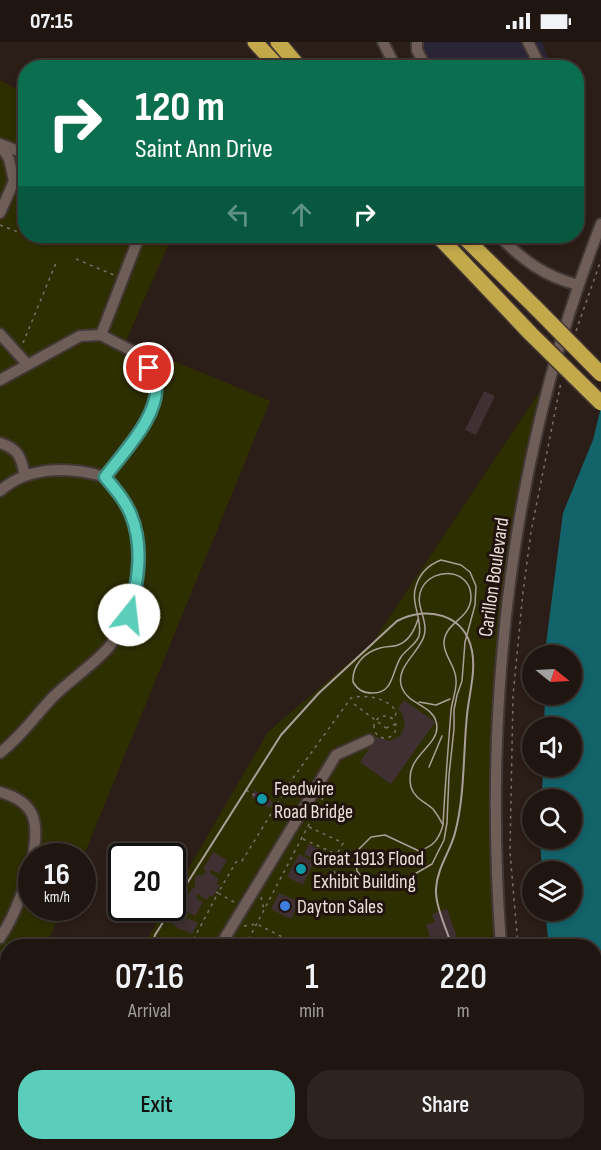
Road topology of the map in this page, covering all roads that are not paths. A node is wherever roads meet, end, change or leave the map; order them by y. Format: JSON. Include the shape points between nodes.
{"nodes":[{"id":1,"x":255,"y":42,"type":"edge"},
{"id":2,"x":278,"y":42,"type":"edge"},
{"id":3,"x":383,"y":42,"type":"edge"},
{"id":4,"x":417,"y":42,"type":"edge"},
{"id":5,"x":528,"y":42,"type":"edge"},
{"id":6,"x":272,"y":60,"type":"edge"},
{"id":7,"x":293,"y":60,"type":"edge"},
{"id":8,"x":392,"y":60,"type":"edge"},
{"id":9,"x":422,"y":60,"type":"edge"},
{"id":10,"x":537,"y":60,"type":"edge"},
{"id":11,"x":0,"y":144,"type":"edge"},
{"id":12,"x":18,"y":151,"type":"edge"},
{"id":13,"x":18,"y":178,"type":"edge"},
{"id":14,"x":14,"y":181,"type":"junction"},
{"id":15,"x":0,"y":213,"type":"edge"},
{"id":16,"x":601,"y":224,"type":"edge"},
{"id":17,"x":136,"y":243,"type":"edge"},
{"id":18,"x":445,"y":243,"type":"edge"},
{"id":19,"x":470,"y":243,"type":"edge"},
{"id":20,"x":506,"y":243,"type":"edge"},
{"id":21,"x":578,"y":285,"type":"junction"},
{"id":22,"x":0,"y":334,"type":"edge"},
{"id":23,"x":101,"y":335,"type":"junction"},
{"id":24,"x":28,"y":365,"type":"junction"},
{"id":25,"x":601,"y":374,"type":"edge"},
{"id":26,"x":0,"y":380,"type":"edge"},
{"id":27,"x":601,"y":403,"type":"edge"},
{"id":28,"x":0,"y":443,"type":"edge"},
{"id":29,"x":25,"y":476,"type":"junction"},
{"id":30,"x":105,"y":477,"type":"junction"},
{"id":31,"x":0,"y":491,"type":"edge"},
{"id":32,"x":369,"y":740,"type":"dead end"},
{"id":33,"x":0,"y":753,"type":"edge"},
{"id":34,"x":0,"y":792,"type":"edge"},
{"id":35,"x":35,"y":843,"type":"edge"},
{"id":36,"x":18,"y":903,"type":"edge"},
{"id":37,"x":0,"y":938,"type":"edge"},
{"id":38,"x":225,"y":939,"type":"edge"},
{"id":39,"x":501,"y":939,"type":"edge"}],
"edges":[{"from":1,"to":6,"type":"highway"},
{"from":2,"to":7,"type":"highway"},
{"from":3,"to":8,"type":"street"},
{"from":4,"to":9,"type":"street"},
{"from":5,"to":10,"type":"street"},
{"from":11,"to":12,"type":"street"},
{"from":11,"to":14,"type":"street","via":[[9,159]]},
{"from":13,"to":14,"type":"street"},
{"from":14,"to":15,"type":"street"},
{"from":16,"to":21,"type":"street","name":"Carillon Boulevard"},
{"from":17,"to":23,"type":"street"},
{"from":18,"to":27,"type":"highway","bridge":true},
{"from":19,"to":25,"type":"highway","bridge":true},
{"from":20,"to":21,"type":"street","via":[[530,265]]},
{"from":21,"to":39,"type":"street","name":"Carillon Boulevard","via":[[528,472],[505,612],[495,786]]},
{"from":22,"to":24,"type":"street"},
{"from":23,"to":24,"type":"street","via":[[80,336]]},
{"from":23,"to":30,"type":"street","via":[[142,356],[155,380],[156,395],[137,435]]},
{"from":24,"to":26,"type":"street"},
{"from":28,"to":29,"type":"street","via":[[19,454]]},
{"from":29,"to":30,"type":"street","via":[[57,469]]},
{"from":29,"to":31,"type":"street"},
{"from":30,"to":33,"type":"street","via":[[131,514],[136,531],[137,588],[129,615],[108,648]]},
{"from":32,"to":38,"type":"street","via":[[336,755]]},
{"from":34,"to":35,"type":"street","via":[[26,803],[34,817]]},
{"from":36,"to":37,"type":"street"}]}
